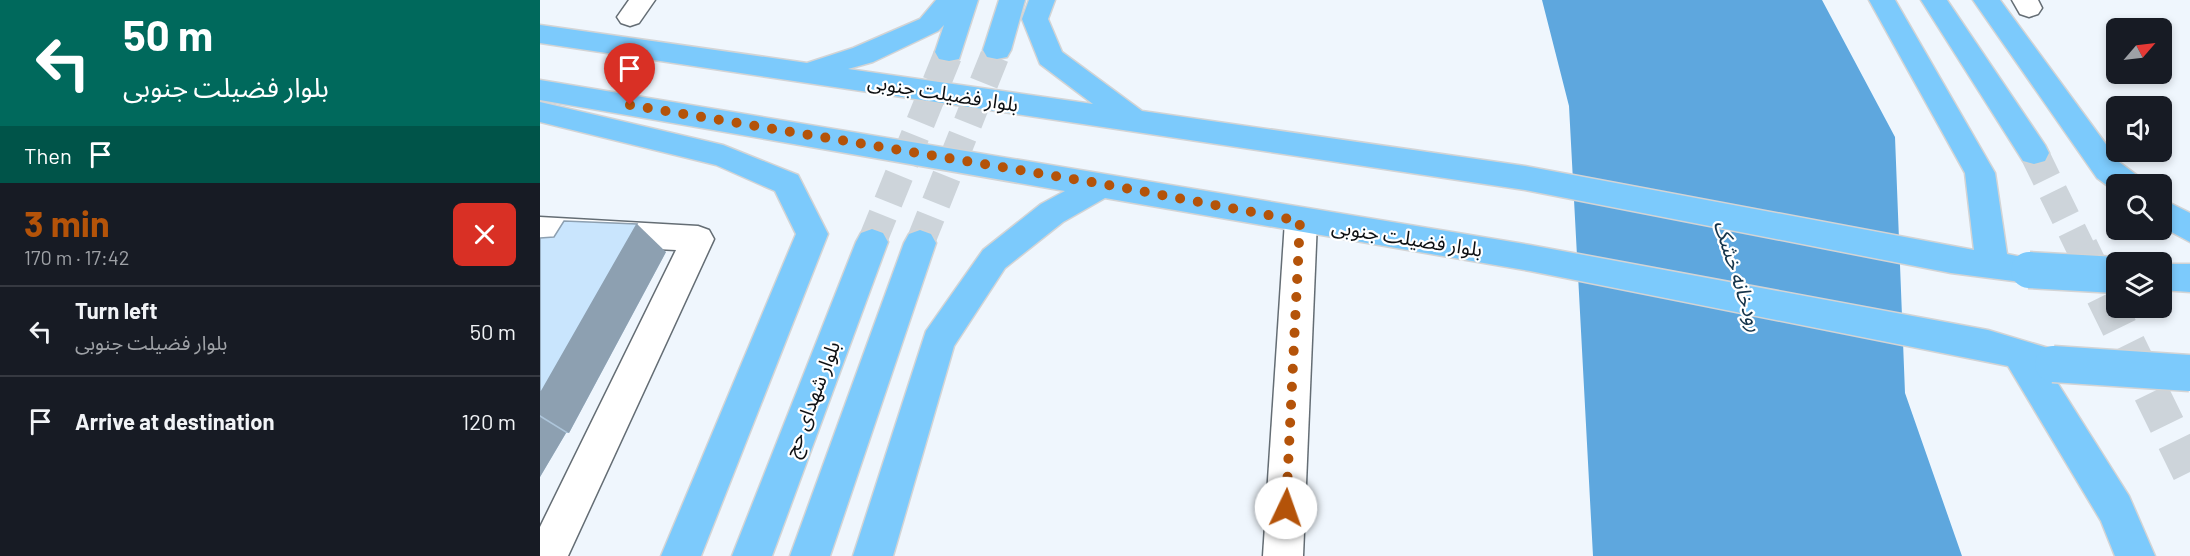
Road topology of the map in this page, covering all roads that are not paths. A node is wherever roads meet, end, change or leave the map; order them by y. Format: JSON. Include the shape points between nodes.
{"nodes":[{"id":1,"x":951,"y":0,"type":"edge"},
{"id":2,"x":965,"y":0,"type":"edge"},
{"id":3,"x":1012,"y":0,"type":"edge"},
{"id":4,"x":1042,"y":0,"type":"edge"},
{"id":5,"x":1882,"y":0,"type":"edge"},
{"id":6,"x":1934,"y":0,"type":"edge"},
{"id":7,"x":1986,"y":0,"type":"edge"},
{"id":8,"x":540,"y":34,"type":"edge"},
{"id":9,"x":997,"y":50,"type":"tunnel mouth"},
{"id":10,"x":949,"y":52,"type":"tunnel mouth"},
{"id":11,"x":807,"y":72,"type":"junction"},
{"id":12,"x":540,"y":90,"type":"edge"},
{"id":13,"x":540,"y":112,"type":"edge"},
{"id":14,"x":1136,"y":122,"type":"junction"},
{"id":15,"x":2034,"y":153,"type":"tunnel mouth"},
{"id":16,"x":2113,"y":174,"type":"edge"},
{"id":17,"x":1103,"y":184,"type":"junction"},
{"id":18,"x":2172,"y":218,"type":"edge"},
{"id":19,"x":1300,"y":221,"type":"junction"},
{"id":20,"x":540,"y":230,"type":"edge"},
{"id":21,"x":2190,"y":230,"type":"edge"},
{"id":22,"x":873,"y":242,"type":"tunnel mouth"},
{"id":23,"x":920,"y":243,"type":"tunnel mouth"},
{"id":24,"x":1992,"y":265,"type":"junction"},
{"id":25,"x":2106,"y":274,"type":"edge"},
{"id":26,"x":2020,"y":354,"type":"junction"},
{"id":27,"x":2190,"y":373,"type":"edge"},
{"id":28,"x":547,"y":556,"type":"edge"},
{"id":29,"x":681,"y":556,"type":"edge"},
{"id":30,"x":752,"y":556,"type":"edge"},
{"id":31,"x":810,"y":556,"type":"edge"},
{"id":32,"x":873,"y":556,"type":"edge"},
{"id":33,"x":1283,"y":556,"type":"edge"},
{"id":34,"x":2135,"y":556,"type":"edge"}],
"edges":[{"from":1,"to":11,"type":"main road","via":[[929,25],[863,55]]},
{"from":2,"to":10,"type":"main road"},
{"from":3,"to":9,"type":"main road"},
{"from":4,"to":14,"type":"main road","via":[[1035,19],[1050,57]]},
{"from":5,"to":24,"type":"main road","via":[[1980,173]]},
{"from":6,"to":15,"type":"main road"},
{"from":7,"to":16,"type":"main road"},
{"from":8,"to":11,"type":"main road","name":"بلوار فضیلت جنوبی"},
{"from":11,"to":14,"type":"main road","name":"بلوار فضیلت جنوبی"},
{"from":12,"to":17,"type":"main road","name":"بلوار فضیلت جنوبی"},
{"from":13,"to":29,"type":"main road","via":[[723,156],[787,183],[812,234]]},
{"from":14,"to":24,"type":"main road","name":"بلوار فضیلت جنوبی","via":[[1525,178]]},
{"from":17,"to":19,"type":"main road","name":"بلوار فضیلت جنوبی"},
{"from":17,"to":32,"type":"main road","via":[[1052,213],[994,259],[938,341]]},
{"from":18,"to":21,"type":"main road"},
{"from":19,"to":26,"type":"main road","name":"بلوار فضیلت جنوبی","via":[[1530,258]]},
{"from":19,"to":33,"type":"street"},
{"from":20,"to":28,"type":"street","via":[[698,239]]},
{"from":22,"to":30,"type":"main road","name":"بلوار شهدای حج"},
{"from":23,"to":31,"type":"main road"},
{"from":24,"to":25,"type":"main road","name":"بلوار فضیلت جنوبی","bridge":true},
{"from":26,"to":27,"type":"main road","name":"بلوار فضیلت جنوبی","bridge":true},
{"from":26,"to":34,"type":"main road","via":[[2115,509]]}]}
